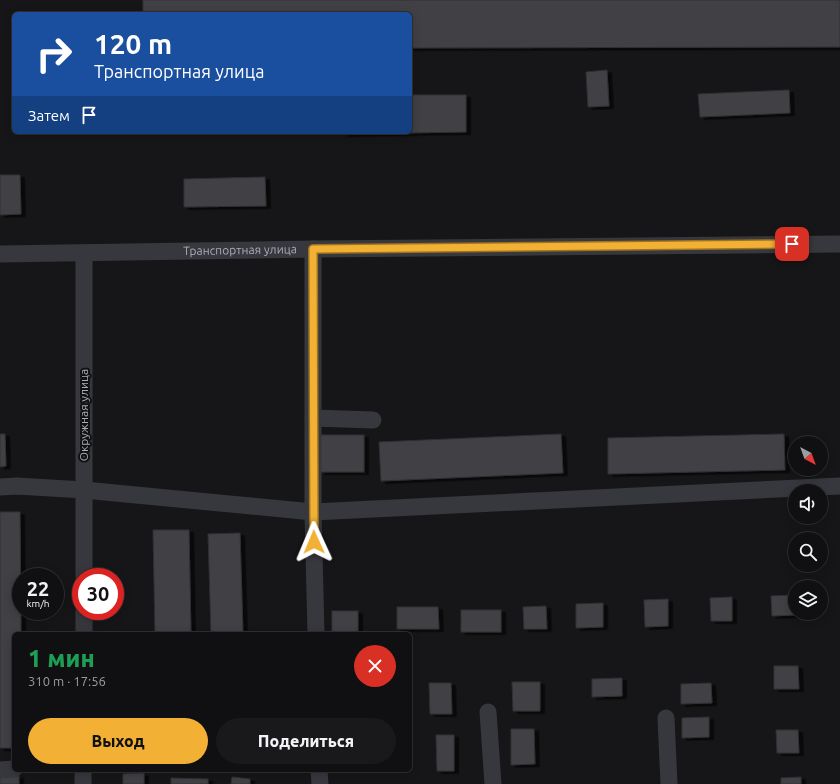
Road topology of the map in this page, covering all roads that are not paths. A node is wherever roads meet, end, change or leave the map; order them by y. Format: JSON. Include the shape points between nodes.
{"nodes":[{"id":1,"x":840,"y":244,"type":"edge"},
{"id":2,"x":313,"y":249,"type":"junction"},
{"id":3,"x":84,"y":253,"type":"junction"},
{"id":4,"x":0,"y":254,"type":"edge"},
{"id":5,"x":313,"y":418,"type":"junction"},
{"id":6,"x":373,"y":420,"type":"dead end"},
{"id":7,"x":840,"y":486,"type":"edge"},
{"id":8,"x":0,"y":487,"type":"edge"},
{"id":9,"x":84,"y":490,"type":"junction"},
{"id":10,"x":313,"y":512,"type":"junction"},
{"id":11,"x":84,"y":568,"type":"edge"},
{"id":12,"x":84,"y":620,"type":"edge"},
{"id":13,"x":84,"y":632,"type":"edge"},
{"id":14,"x":316,"y":632,"type":"edge"},
{"id":15,"x":488,"y":712,"type":"dead end"},
{"id":16,"x":666,"y":718,"type":"dead end"},
{"id":17,"x":12,"y":769,"type":"edge"},
{"id":18,"x":0,"y":770,"type":"edge"},
{"id":19,"x":83,"y":772,"type":"edge"},
{"id":20,"x":320,"y":772,"type":"edge"},
{"id":21,"x":83,"y":784,"type":"edge"},
{"id":22,"x":320,"y":784,"type":"edge"},
{"id":23,"x":493,"y":784,"type":"edge"},
{"id":24,"x":669,"y":784,"type":"edge"}],
"edges":[{"from":1,"to":2,"type":"street","name":"Транспортная улица"},
{"from":2,"to":3,"type":"street","name":"Транспортная улица"},
{"from":2,"to":5,"type":"street"},
{"from":3,"to":4,"type":"street","name":"Транспортная улица"},
{"from":3,"to":9,"type":"street","name":"Окружная улица"},
{"from":5,"to":6,"type":"street"},
{"from":5,"to":10,"type":"street"},
{"from":7,"to":10,"type":"street"},
{"from":8,"to":9,"type":"street"},
{"from":9,"to":10,"type":"street"},
{"from":9,"to":11,"type":"street","name":"Окружная улица"},
{"from":10,"to":14,"type":"street"},
{"from":12,"to":13,"type":"street"},
{"from":15,"to":23,"type":"street"},
{"from":16,"to":24,"type":"street"},
{"from":17,"to":18,"type":"street"},
{"from":19,"to":21,"type":"street"},
{"from":20,"to":22,"type":"street"}]}
